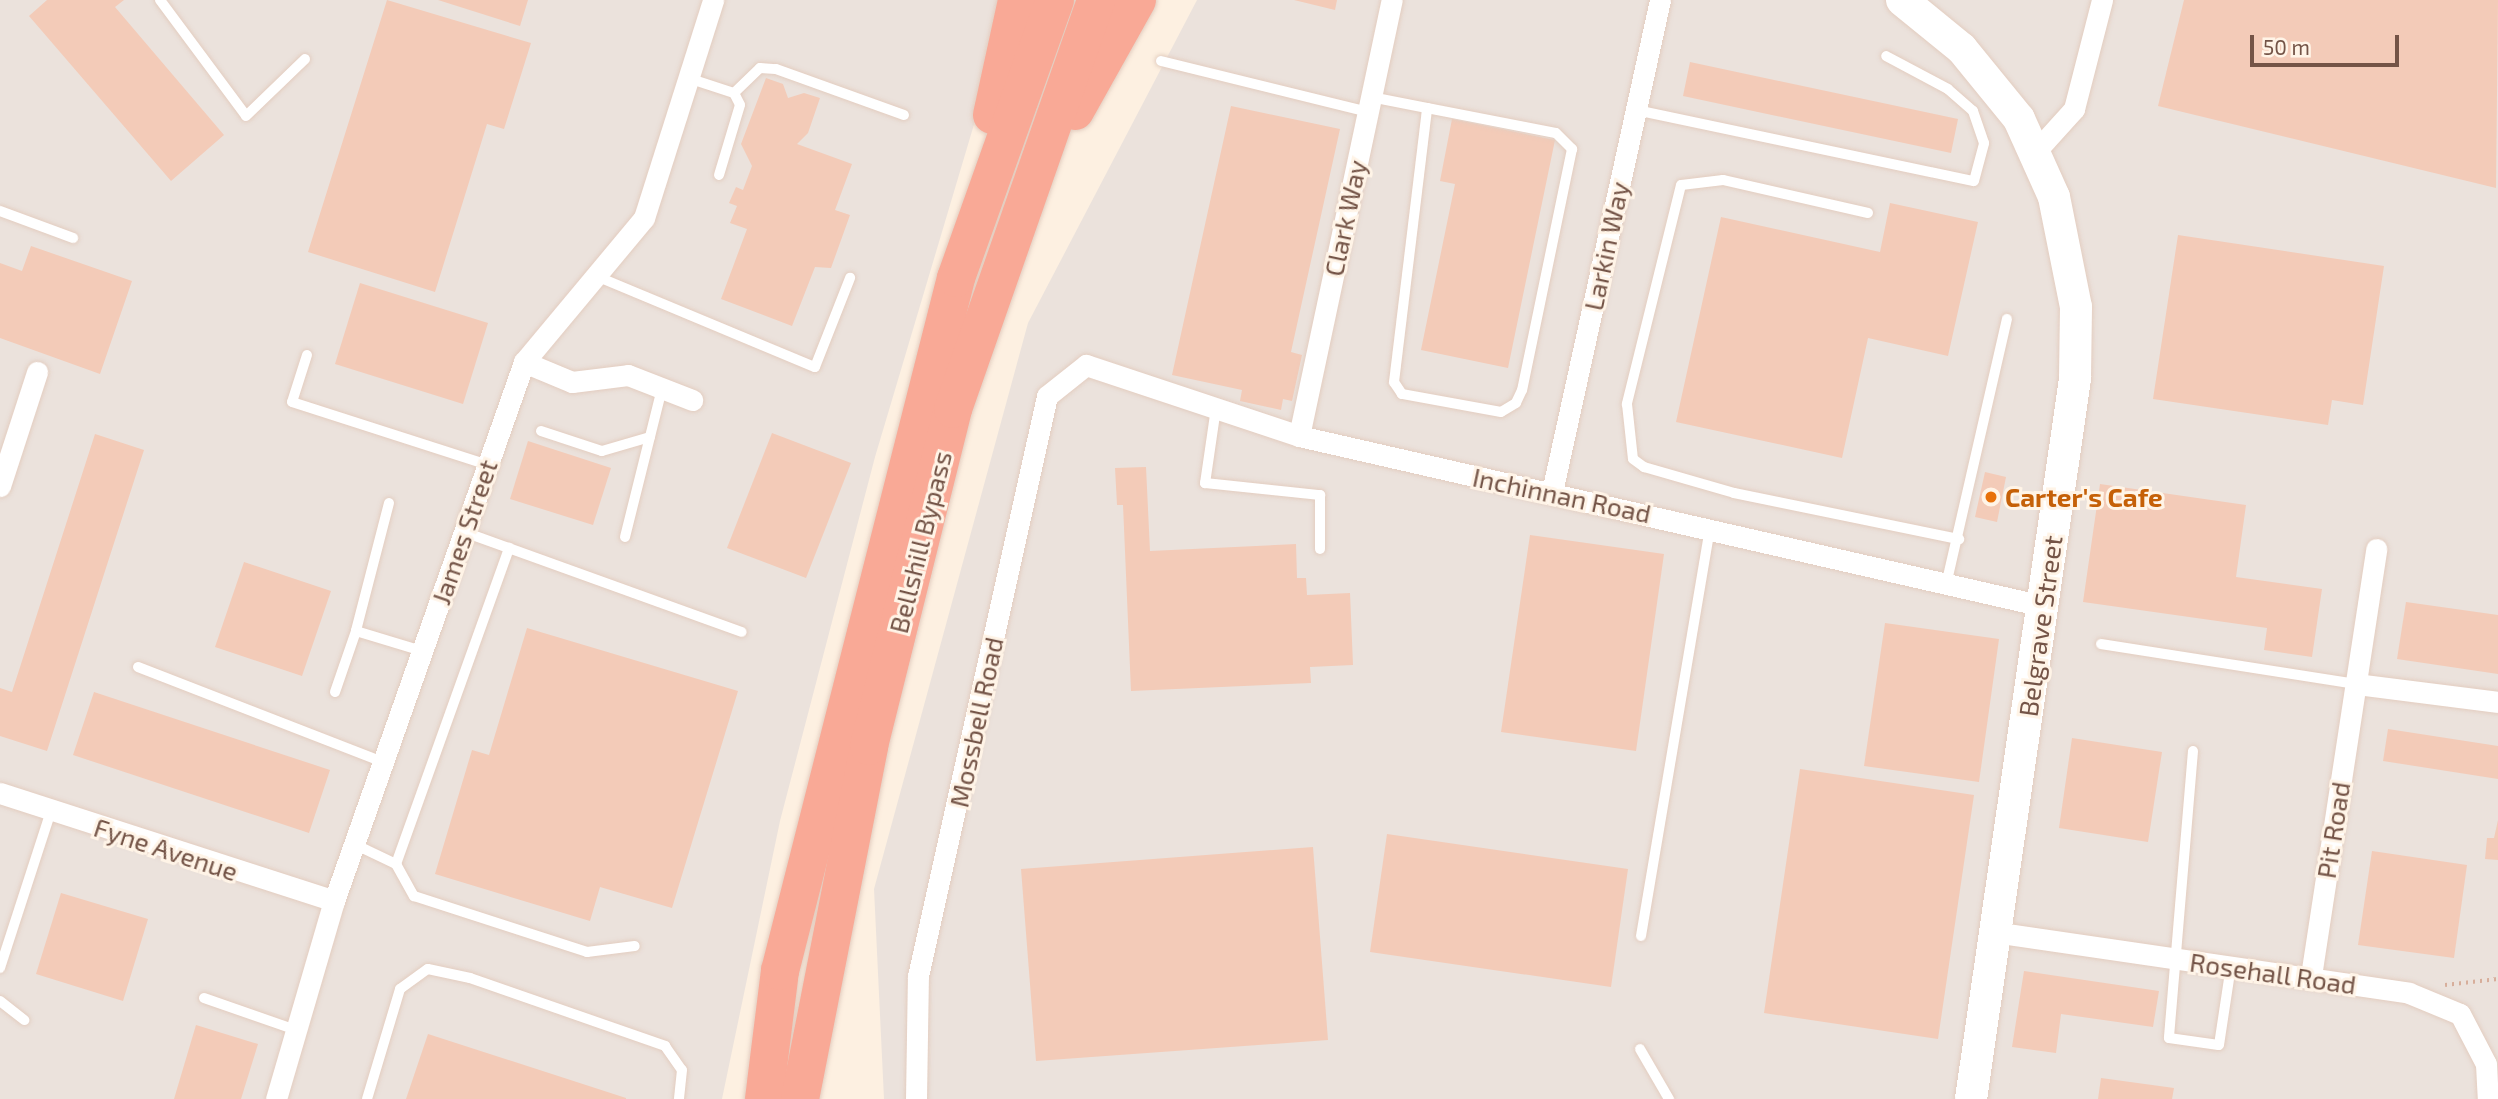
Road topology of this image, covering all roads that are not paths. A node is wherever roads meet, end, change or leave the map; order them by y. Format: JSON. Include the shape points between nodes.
{"nodes":[{"id":1,"x":160,"y":0,"type":"edge"},
{"id":2,"x":713,"y":0,"type":"edge"},
{"id":3,"x":1017,"y":0,"type":"edge"},
{"id":4,"x":1055,"y":0,"type":"edge"},
{"id":5,"x":1096,"y":0,"type":"edge"},
{"id":6,"x":1137,"y":0,"type":"edge"},
{"id":7,"x":1392,"y":0,"type":"edge"},
{"id":8,"x":1660,"y":0,"type":"edge"},
{"id":9,"x":1903,"y":0,"type":"edge"},
{"id":10,"x":2102,"y":0,"type":"edge"},
{"id":11,"x":1886,"y":56,"type":"dead end"},
{"id":12,"x":305,"y":59,"type":"dead end"},
{"id":13,"x":1161,"y":61,"type":"dead end"},
{"id":14,"x":691,"y":79,"type":"junction"},
{"id":15,"x":734,"y":93,"type":"junction"},
{"id":16,"x":1370,"y":104,"type":"junction"},
{"id":17,"x":1427,"y":108,"type":"junction"},
{"id":18,"x":1636,"y":110,"type":"junction"},
{"id":19,"x":904,"y":115,"type":"dead end"},
{"id":20,"x":2036,"y":151,"type":"junction"},
{"id":21,"x":719,"y":175,"type":"dead end"},
{"id":22,"x":0,"y":211,"type":"edge"},
{"id":23,"x":1868,"y":214,"type":"dead end"},
{"id":24,"x":1016,"y":218,"type":"junction"},
{"id":25,"x":73,"y":238,"type":"dead end"},
{"id":26,"x":596,"y":276,"type":"junction"},
{"id":27,"x":850,"y":278,"type":"dead end"},
{"id":28,"x":956,"y":278,"type":"junction"},
{"id":29,"x":2007,"y":319,"type":"dead end"},
{"id":30,"x":307,"y":355,"type":"dead end"},
{"id":31,"x":524,"y":362,"type":"junction"},
{"id":32,"x":1086,"y":365,"type":"joint"},
{"id":33,"x":37,"y":372,"type":"dead end"},
{"id":34,"x":662,"y":389,"type":"junction"},
{"id":35,"x":692,"y":400,"type":"dead end"},
{"id":36,"x":1216,"y":408,"type":"junction"},
{"id":37,"x":541,"y":431,"type":"dead end"},
{"id":38,"x":1299,"y":436,"type":"junction"},
{"id":39,"x":650,"y":437,"type":"junction"},
{"id":40,"x":488,"y":465,"type":"junction"},
{"id":41,"x":0,"y":486,"type":"edge"},
{"id":42,"x":1552,"y":492,"type":"junction"},
{"id":43,"x":389,"y":503,"type":"dead end"},
{"id":44,"x":1710,"y":527,"type":"junction"},
{"id":45,"x":464,"y":532,"type":"junction"},
{"id":46,"x":625,"y":537,"type":"dead end"},
{"id":47,"x":1959,"y":539,"type":"junction"},
{"id":48,"x":509,"y":548,"type":"junction"},
{"id":49,"x":2376,"y":549,"type":"dead end"},
{"id":50,"x":1320,"y":550,"type":"dead end"},
{"id":51,"x":1945,"y":588,"type":"junction"},
{"id":52,"x":2043,"y":606,"type":"junction"},
{"id":53,"x":356,"y":631,"type":"junction"},
{"id":54,"x":742,"y":632,"type":"dead end"},
{"id":55,"x":2101,"y":644,"type":"dead end"},
{"id":56,"x":422,"y":651,"type":"junction"},
{"id":57,"x":138,"y":667,"type":"dead end"},
{"id":58,"x":2356,"y":684,"type":"junction"},
{"id":59,"x":335,"y":692,"type":"dead end"},
{"id":60,"x":2498,"y":702,"type":"edge"},
{"id":61,"x":2193,"y":751,"type":"dead end"},
{"id":62,"x":383,"y":762,"type":"junction"},
{"id":63,"x":0,"y":793,"type":"edge"},
{"id":64,"x":51,"y":811,"type":"junction"},
{"id":65,"x":354,"y":844,"type":"junction"},
{"id":66,"x":396,"y":864,"type":"junction"},
{"id":67,"x":334,"y":901,"type":"junction"},
{"id":68,"x":1993,"y":932,"type":"junction"},
{"id":69,"x":1641,"y":936,"type":"dead end"},
{"id":70,"x":829,"y":945,"type":"junction"},
{"id":71,"x":635,"y":946,"type":"dead end"},
{"id":72,"x":2175,"y":960,"type":"junction"},
{"id":73,"x":2231,"y":967,"type":"junction"},
{"id":74,"x":0,"y":968,"type":"edge"},
{"id":75,"x":780,"y":971,"type":"junction"},
{"id":76,"x":2311,"y":976,"type":"junction"},
{"id":77,"x":204,"y":998,"type":"dead end"},
{"id":78,"x":0,"y":1001,"type":"edge"},
{"id":79,"x":24,"y":1020,"type":"dead end"},
{"id":80,"x":296,"y":1030,"type":"junction"},
{"id":81,"x":1640,"y":1049,"type":"dead end"},
{"id":82,"x":276,"y":1099,"type":"edge"},
{"id":83,"x":367,"y":1099,"type":"edge"},
{"id":84,"x":678,"y":1099,"type":"edge"},
{"id":85,"x":749,"y":1099,"type":"edge"},
{"id":86,"x":764,"y":1099,"type":"edge"},
{"id":87,"x":800,"y":1099,"type":"edge"},
{"id":88,"x":823,"y":1099,"type":"edge"},
{"id":89,"x":916,"y":1099,"type":"edge"},
{"id":90,"x":1669,"y":1099,"type":"edge"},
{"id":91,"x":1971,"y":1099,"type":"edge"},
{"id":92,"x":2488,"y":1099,"type":"edge"}],
"edges":[{"from":1,"to":12,"type":"lane","via":[[246,116]]},
{"from":2,"to":14,"type":"street","name":"James Street"},
{"from":3,"to":28,"type":"highway"},
{"from":4,"to":28,"type":"highway","name":"Bellshill Bypass"},
{"from":5,"to":24,"type":"highway","name":"Bellshill Bypass"},
{"from":6,"to":24,"type":"highway"},
{"from":7,"to":16,"type":"street","name":"Clark Way"},
{"from":8,"to":18,"type":"street","name":"Larkin Way"},
{"from":9,"to":20,"type":"street","name":"Belgrave Street","via":[[1962,49],[2019,118]]},
{"from":10,"to":20,"type":"street","via":[[2074,109]]},
{"from":11,"to":18,"type":"lane","via":[[1948,89],[1973,111],[1983,143],[1974,181]]},
{"from":13,"to":16,"type":"lane"},
{"from":14,"to":15,"type":"lane"},
{"from":14,"to":26,"type":"street","name":"James Street","via":[[645,218]]},
{"from":15,"to":19,"type":"lane","via":[[760,68],[776,69]]},
{"from":15,"to":21,"type":"lane","via":[[740,112]]},
{"from":16,"to":17,"type":"lane"},
{"from":16,"to":38,"type":"street","name":"Clark Way"},
{"from":17,"to":17,"type":"lane","via":[[1556,133],[1572,149],[1522,390],[1516,404],[1501,412],[1402,394],[1394,382]]},
{"from":18,"to":42,"type":"street","name":"Larkin Way"},
{"from":20,"to":52,"type":"street","name":"Belgrave Street","via":[[2054,197],[2076,307],[2075,379]]},
{"from":22,"to":25,"type":"lane"},
{"from":23,"to":47,"type":"lane","via":[[1723,180],[1681,185],[1627,404],[1633,459],[1644,467],[1734,493]]},
{"from":24,"to":70,"type":"highway","name":"Bellshill Bypass","via":[[950,422],[869,746]]},
{"from":26,"to":27,"type":"lane","via":[[815,367]]},
{"from":26,"to":31,"type":"street","name":"James Street"},
{"from":28,"to":75,"type":"highway","name":"Bellshill Bypass"},
{"from":29,"to":47,"type":"lane"},
{"from":30,"to":40,"type":"lane","via":[[292,402]]},
{"from":31,"to":34,"type":"street","via":[[572,382],[628,376]]},
{"from":31,"to":40,"type":"street","name":"James Street"},
{"from":32,"to":36,"type":"street","name":"Inchinnan Road"},
{"from":32,"to":89,"type":"street","name":"Mossbell Road","via":[[1047,396],[918,976]]},
{"from":33,"to":41,"type":"street"},
{"from":34,"to":35,"type":"street"},
{"from":34,"to":39,"type":"lane"},
{"from":36,"to":38,"type":"street","name":"Inchinnan Road"},
{"from":36,"to":50,"type":"lane","via":[[1205,483],[1320,495]]},
{"from":37,"to":39,"type":"lane","via":[[602,451]]},
{"from":38,"to":42,"type":"street","name":"Inchinnan Road"},
{"from":39,"to":46,"type":"lane"},
{"from":40,"to":45,"type":"street","name":"James Street"},
{"from":42,"to":44,"type":"street","name":"Inchinnan Road"},
{"from":43,"to":53,"type":"lane"},
{"from":44,"to":51,"type":"street","name":"Inchinnan Road"},
{"from":44,"to":69,"type":"lane"},
{"from":45,"to":48,"type":"lane"},
{"from":45,"to":56,"type":"street","name":"James Street"},
{"from":47,"to":51,"type":"lane"},
{"from":48,"to":54,"type":"lane"},
{"from":48,"to":66,"type":"lane"},
{"from":49,"to":58,"type":"street","name":"Pit Road"},
{"from":51,"to":52,"type":"street","name":"Inchinnan Road"},
{"from":52,"to":68,"type":"street","name":"Belgrave Street"},
{"from":53,"to":56,"type":"lane"},
{"from":53,"to":59,"type":"lane"},
{"from":55,"to":58,"type":"lane"},
{"from":56,"to":62,"type":"street","name":"James Street"},
{"from":57,"to":62,"type":"lane"},
{"from":58,"to":60,"type":"street"},
{"from":58,"to":76,"type":"street","name":"Pit Road"},
{"from":61,"to":72,"type":"lane"},
{"from":62,"to":65,"type":"street","name":"James Street"},
{"from":63,"to":64,"type":"street","name":"Fyne Avenue"},
{"from":64,"to":67,"type":"street","name":"Fyne Avenue"},
{"from":64,"to":74,"type":"lane"},
{"from":65,"to":66,"type":"lane"},
{"from":65,"to":67,"type":"street","name":"James Street"},
{"from":66,"to":71,"type":"lane","via":[[414,896],[587,952]]},
{"from":67,"to":80,"type":"street","name":"James Street"},
{"from":68,"to":72,"type":"street","name":"Rosehall Road"},
{"from":68,"to":91,"type":"street","name":"Belgrave Street"},
{"from":70,"to":87,"type":"highway","name":"Bellshill Bypass"},
{"from":70,"to":88,"type":"highway"},
{"from":72,"to":73,"type":"street","name":"Rosehall Road"},
{"from":72,"to":73,"type":"lane","via":[[2169,1038],[2219,1045]]},
{"from":73,"to":76,"type":"street","name":"Rosehall Road"},
{"from":75,"to":85,"type":"highway"},
{"from":75,"to":86,"type":"highway","name":"Bellshill Bypass"},
{"from":76,"to":92,"type":"street","name":"Rosehall Road","via":[[2409,993],[2460,1014],[2486,1064]]},
{"from":77,"to":80,"type":"lane"},
{"from":78,"to":79,"type":"lane"},
{"from":80,"to":82,"type":"street","name":"James Street"},
{"from":81,"to":90,"type":"lane"},
{"from":83,"to":84,"type":"lane","via":[[400,989],[428,969],[470,978],[665,1046],[682,1070]]}]}
